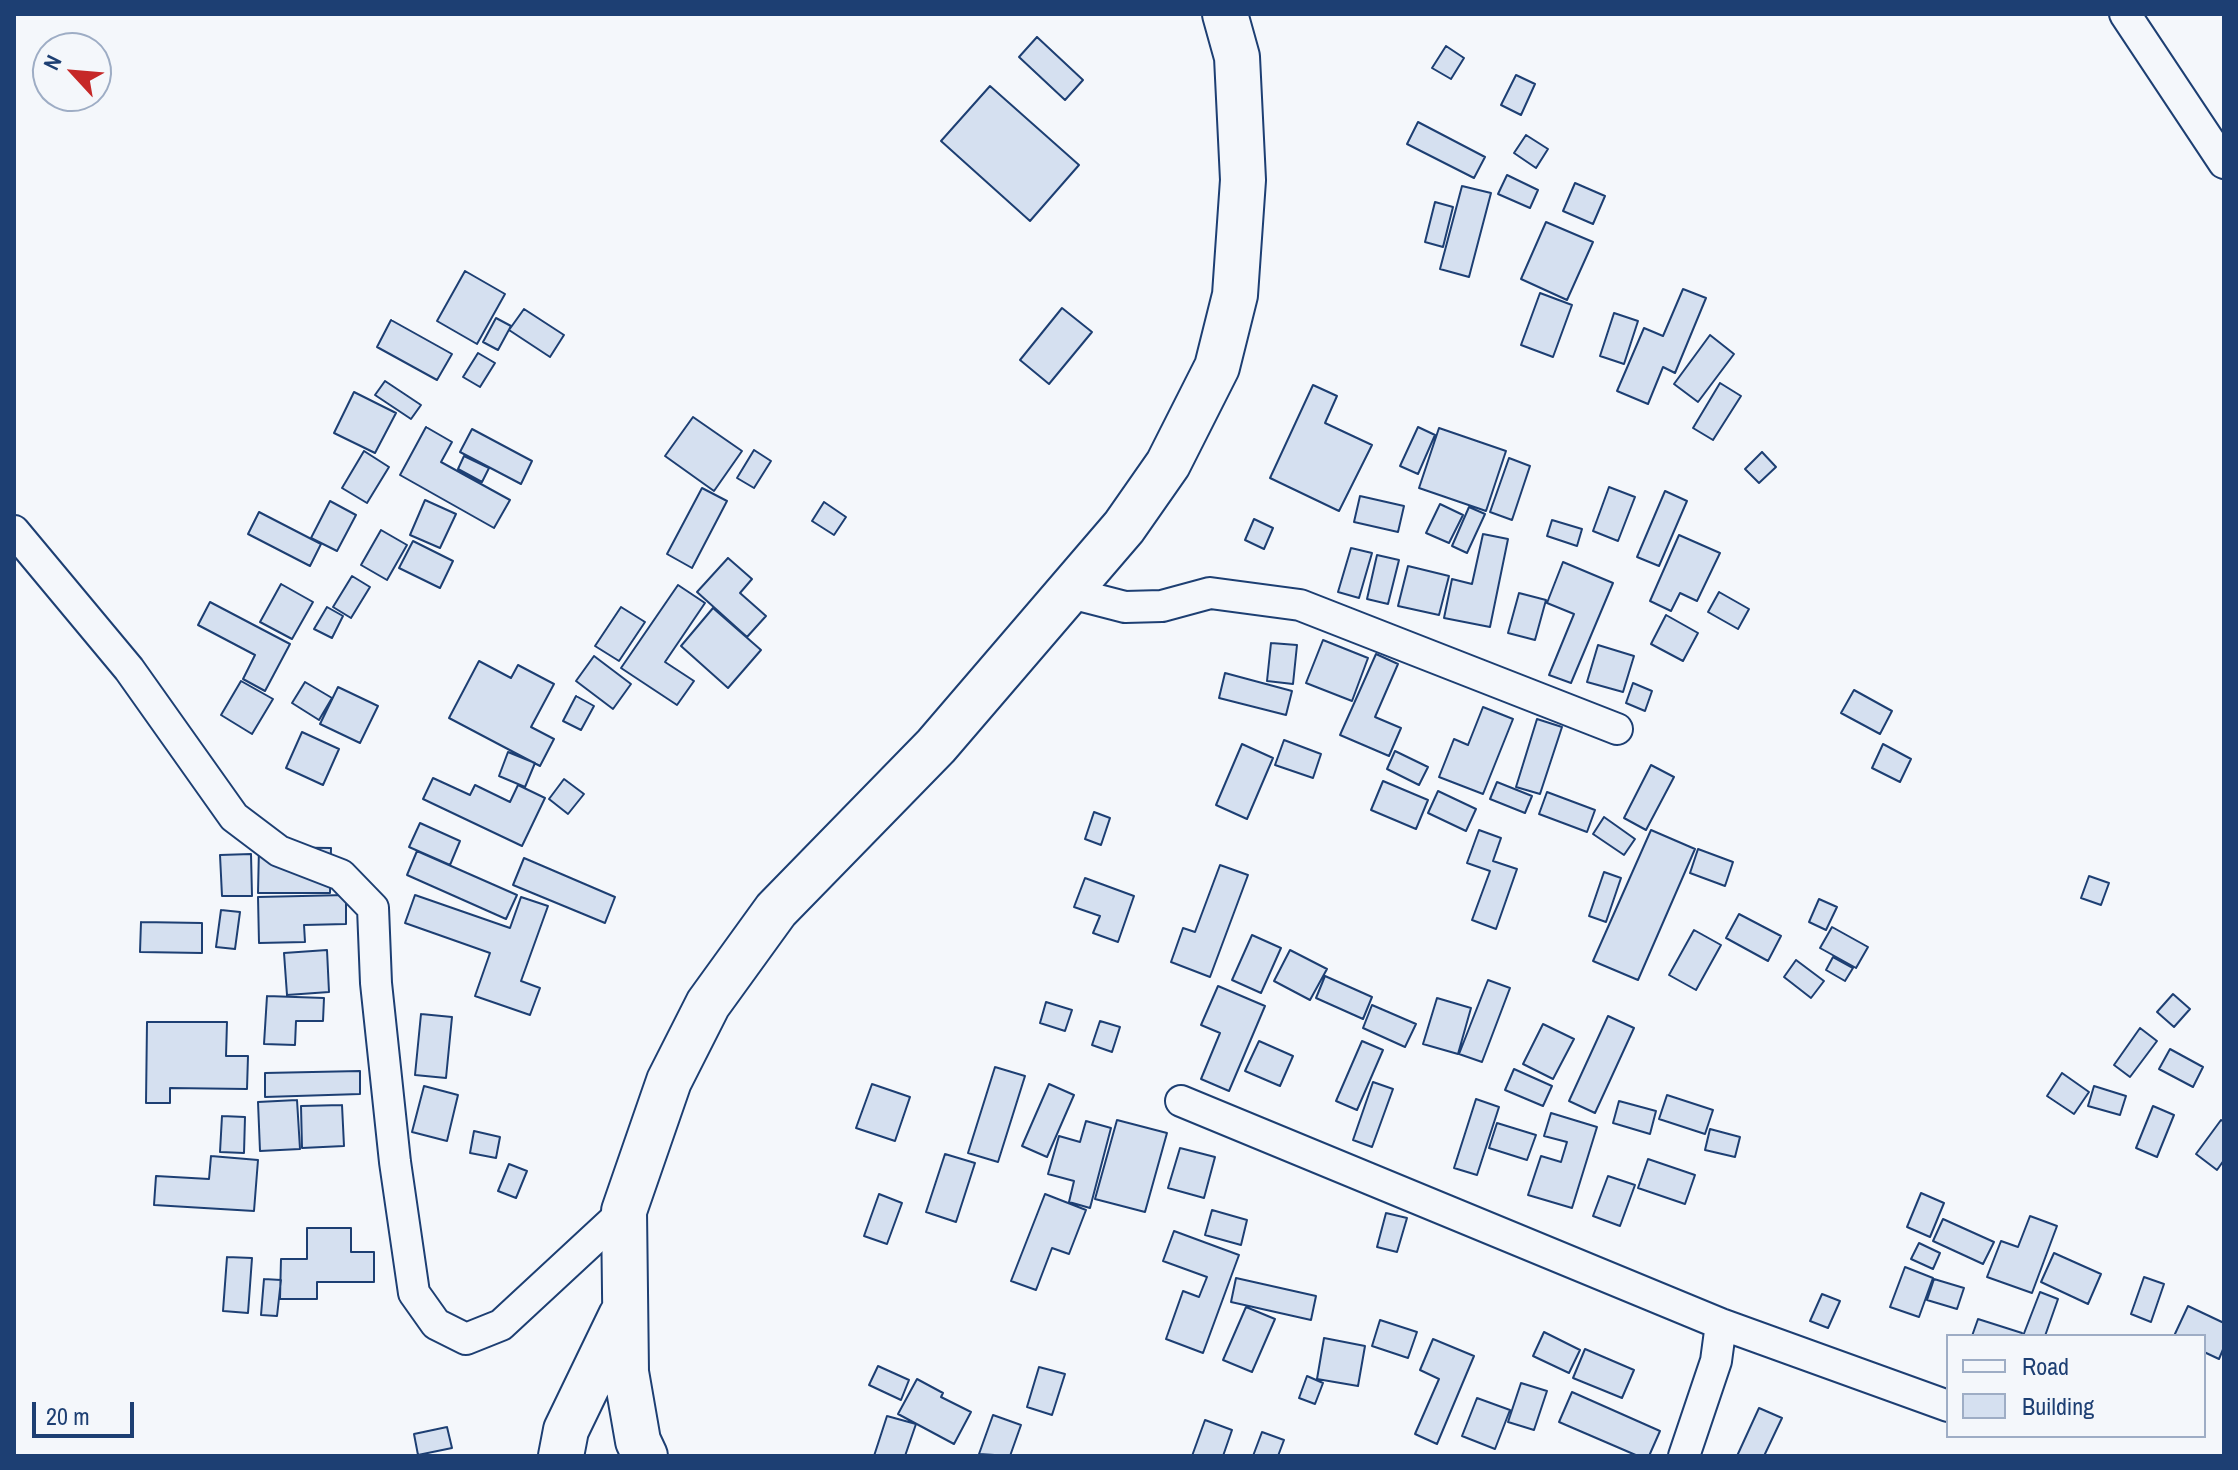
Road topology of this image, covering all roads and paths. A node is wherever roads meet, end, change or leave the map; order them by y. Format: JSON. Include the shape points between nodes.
{"nodes":[{"id":1,"x":1225,"y":14,"type":"edge"},
{"id":2,"x":2125,"y":14,"type":"edge"},
{"id":3,"x":2224,"y":163,"type":"edge"},
{"id":4,"x":14,"y":531,"type":"edge"},
{"id":5,"x":1067,"y":592,"type":"junction"},
{"id":6,"x":1617,"y":729,"type":"dead end"},
{"id":7,"x":1181,"y":1101,"type":"dead end"},
{"id":8,"x":624,"y":1211,"type":"junction"},
{"id":9,"x":624,"y":1310,"type":"junction"},
{"id":10,"x":1721,"y":1324,"type":"junction"},
{"id":11,"x":1946,"y":1405,"type":"edge"},
{"id":12,"x":561,"y":1456,"type":"edge"},
{"id":13,"x":645,"y":1456,"type":"edge"},
{"id":14,"x":1684,"y":1456,"type":"edge"}],
"edges":[{"from":1,"to":5,"type":"street","via":[[1237,57],[1243,180],[1235,295],[1217,367],[1168,464],[1124,527]]},
{"from":2,"to":3,"type":"street"},
{"from":4,"to":8,"type":"street","via":[[129,669],[234,817],[279,851],[341,875],[373,908],[395,1162],[414,1293],[436,1324],[466,1339],[501,1325]]},
{"from":5,"to":6,"type":"street","via":[[1125,607],[1162,606],[1210,593],[1300,605]]},
{"from":5,"to":8,"type":"street","via":[[936,746],[776,910],[708,1004],[669,1081]]},
{"from":7,"to":10,"type":"street"},
{"from":8,"to":9,"type":"street"},
{"from":9,"to":12,"type":"street","via":[[566,1430]]},
{"from":9,"to":13,"type":"street","via":[[626,1372]]},
{"from":10,"to":11,"type":"street"},
{"from":10,"to":14,"type":"street","via":[[1716,1361]]}]}
